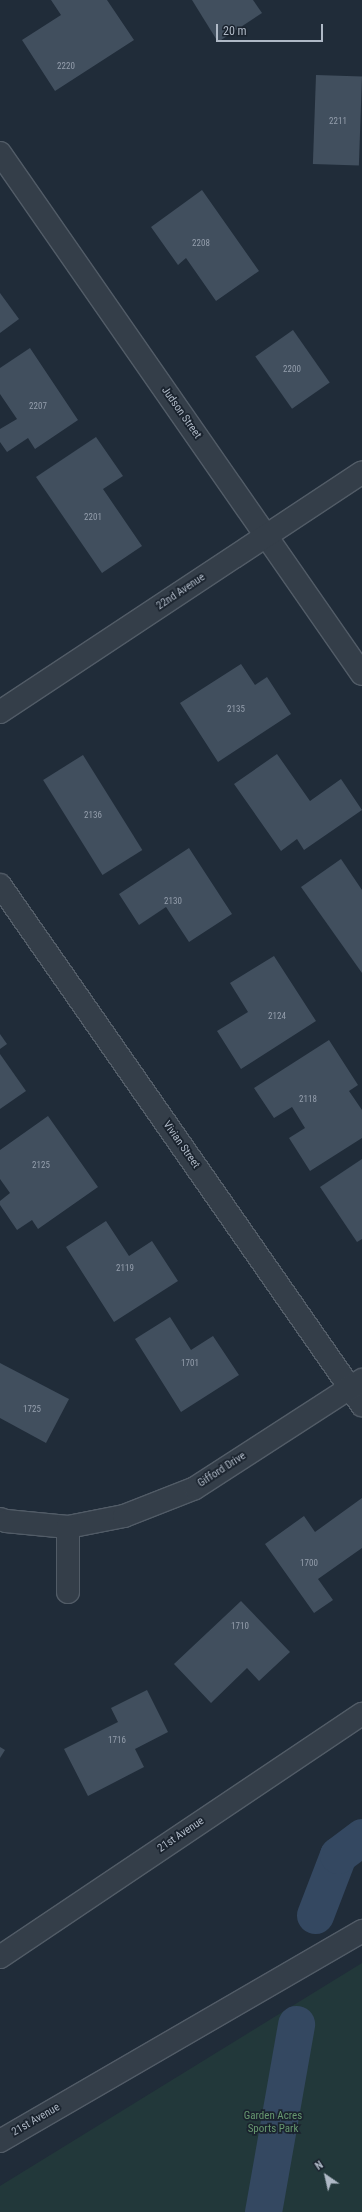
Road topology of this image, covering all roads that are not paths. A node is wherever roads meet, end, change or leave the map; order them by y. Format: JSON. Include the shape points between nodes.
{"nodes":[{"id":1,"x":0,"y":153,"type":"edge"},
{"id":2,"x":362,"y":472,"type":"edge"},
{"id":3,"x":266,"y":535,"type":"junction"},
{"id":4,"x":362,"y":674,"type":"edge"},
{"id":5,"x":0,"y":712,"type":"edge"},
{"id":6,"x":0,"y":885,"type":"edge"},
{"id":7,"x":358,"y":1391,"type":"edge"},
{"id":8,"x":0,"y":1519,"type":"edge"},
{"id":9,"x":68,"y":1527,"type":"junction"},
{"id":10,"x":68,"y":1592,"type":"dead end"},
{"id":11,"x":362,"y":1714,"type":"edge"},
{"id":12,"x":362,"y":1931,"type":"edge"},
{"id":13,"x":0,"y":1957,"type":"edge"},
{"id":14,"x":0,"y":2141,"type":"edge"}],
"edges":[{"from":1,"to":3,"type":"street","name":"Judson Street"},
{"from":2,"to":3,"type":"street","name":"22nd Avenue"},
{"from":3,"to":4,"type":"street","name":"Judson Street"},
{"from":3,"to":5,"type":"street","name":"22nd Avenue"},
{"from":6,"to":7,"type":"street","name":"Vivian Street"},
{"from":7,"to":9,"type":"street","name":"Gifford Drive","via":[[195,1488],[124,1516]]},
{"from":8,"to":9,"type":"street","name":"Gifford Drive","via":[[6,1522]]},
{"from":9,"to":10,"type":"street"},
{"from":11,"to":13,"type":"street","name":"21st Avenue"},
{"from":12,"to":14,"type":"street","name":"21st Avenue"}]}
